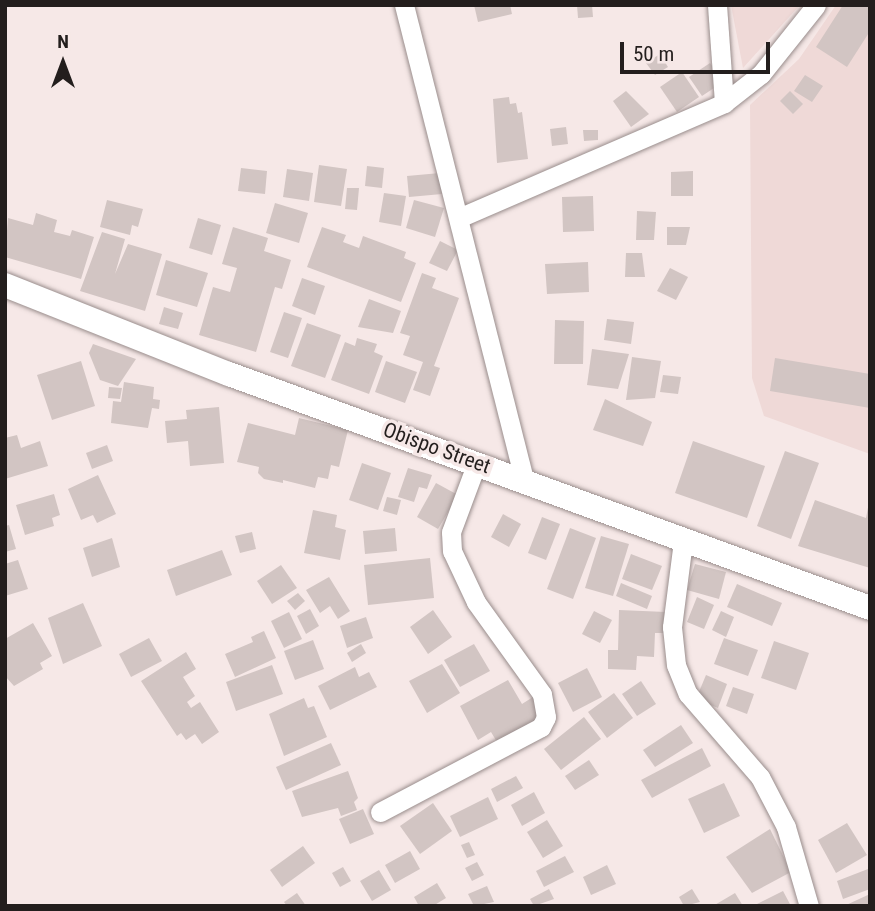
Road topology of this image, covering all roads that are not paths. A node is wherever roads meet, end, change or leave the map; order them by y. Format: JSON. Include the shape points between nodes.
{"nodes":[{"id":1,"x":404,"y":5,"type":"edge"},
{"id":2,"x":716,"y":5,"type":"edge"},
{"id":3,"x":816,"y":5,"type":"edge"},
{"id":4,"x":724,"y":103,"type":"junction"},
{"id":5,"x":461,"y":217,"type":"junction"},
{"id":6,"x":5,"y":285,"type":"edge"},
{"id":7,"x":477,"y":462,"type":"junction"},
{"id":8,"x":524,"y":479,"type":"junction"},
{"id":9,"x":683,"y":541,"type":"junction"},
{"id":10,"x":870,"y":608,"type":"edge"},
{"id":11,"x":380,"y":812,"type":"dead end"},
{"id":12,"x":809,"y":906,"type":"edge"}],
"edges":[{"from":1,"to":5,"type":"street"},
{"from":2,"to":4,"type":"street"},
{"from":3,"to":4,"type":"street","via":[[761,74]]},
{"from":4,"to":5,"type":"street"},
{"from":5,"to":8,"type":"street"},
{"from":6,"to":7,"type":"street","name":"Obispo Street","via":[[229,374]]},
{"from":7,"to":8,"type":"street","name":"Obispo Street"},
{"from":7,"to":11,"type":"street","via":[[451,532],[452,551],[477,602],[542,694],[546,717],[541,727]]},
{"from":8,"to":9,"type":"street","name":"Obispo Street"},
{"from":9,"to":10,"type":"street","name":"Obispo Street"},
{"from":9,"to":12,"type":"street","via":[[672,628],[676,665],[688,694],[760,777],[786,827]]}]}
